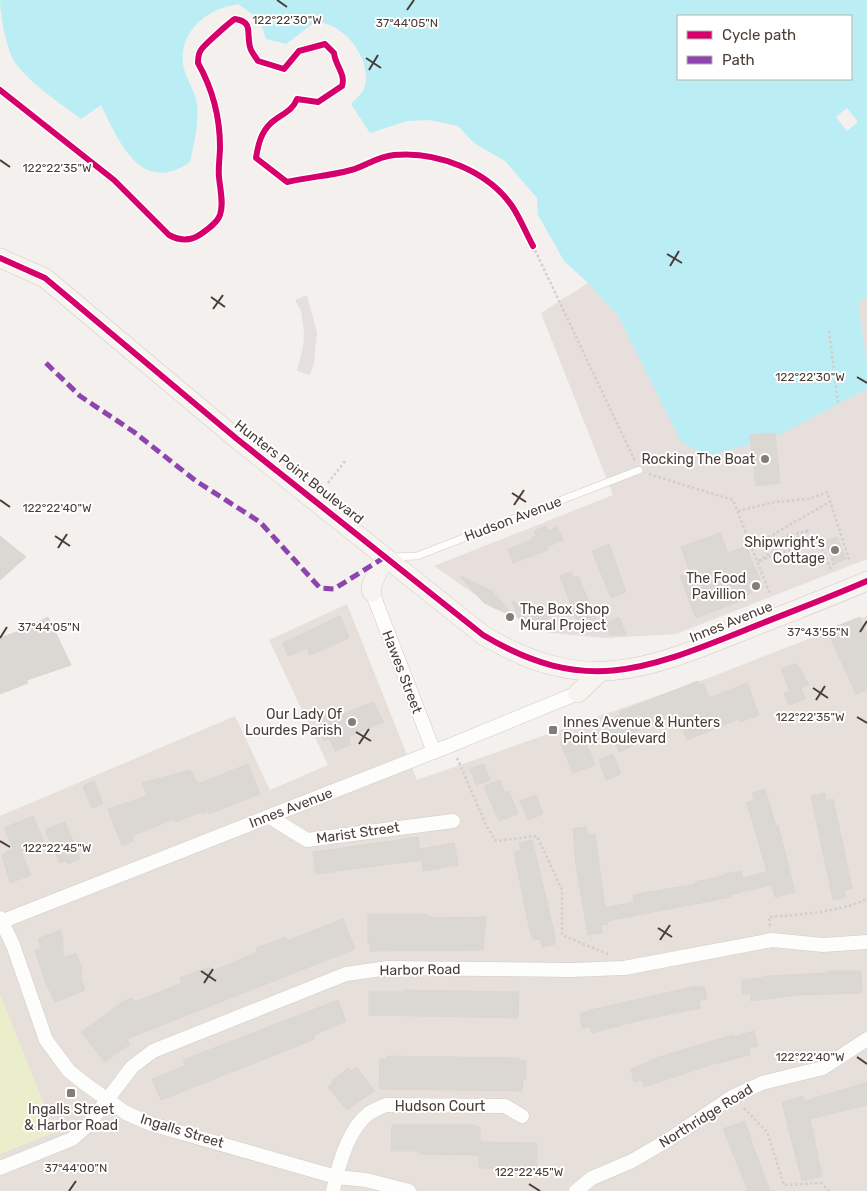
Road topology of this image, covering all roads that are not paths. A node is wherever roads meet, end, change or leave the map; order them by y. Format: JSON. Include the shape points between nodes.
{"nodes":[{"id":1,"x":0,"y":258,"type":"edge"},
{"id":2,"x":639,"y":470,"type":"road end"},
{"id":3,"x":385,"y":557,"type":"junction"},
{"id":4,"x":867,"y":581,"type":"edge"},
{"id":5,"x":372,"y":592,"type":"joint"},
{"id":6,"x":600,"y":672,"type":"junction"},
{"id":7,"x":578,"y":693,"type":"joint"},
{"id":8,"x":434,"y":752,"type":"junction"},
{"id":9,"x":270,"y":817,"type":"junction"},
{"id":10,"x":453,"y":820,"type":"dead end"},
{"id":11,"x":2,"y":919,"type":"edge"},
{"id":12,"x":867,"y":942,"type":"edge"},
{"id":13,"x":867,"y":1039,"type":"edge"},
{"id":14,"x":107,"y":1099,"type":"junction"},
{"id":15,"x":522,"y":1116,"type":"dead end"},
{"id":16,"x":0,"y":1168,"type":"edge"},
{"id":17,"x":336,"y":1176,"type":"junction"},
{"id":18,"x":333,"y":1191,"type":"edge"},
{"id":19,"x":409,"y":1191,"type":"edge"},
{"id":20,"x":576,"y":1191,"type":"edge"}],
"edges":[{"from":1,"to":3,"type":"main road","name":"Hunters Point Boulevard","via":[[45,278],[237,440]]},
{"from":2,"to":3,"type":"lane","name":"Hudson Avenue","via":[[417,556]]},
{"from":3,"to":5,"type":"main road","via":[[370,586]]},
{"from":3,"to":6,"type":"main road","name":"Hunters Point Boulevard","via":[[483,635],[512,653],[554,666]]},
{"from":4,"to":6,"type":"main road","name":"Innes Avenue","via":[[676,658],[633,669]]},
{"from":5,"to":8,"type":"street","name":"Hawes Street"},
{"from":6,"to":7,"type":"main road"},
{"from":7,"to":8,"type":"street","name":"Innes Avenue"},
{"from":8,"to":9,"type":"street","name":"Innes Avenue"},
{"from":9,"to":10,"type":"street","name":"Marist Street","via":[[307,840]]},
{"from":9,"to":11,"type":"street","name":"Innes Avenue"},
{"from":11,"to":14,"type":"street","name":"Ingalls Street","via":[[46,1040],[69,1071]]},
{"from":12,"to":14,"type":"street","name":"Harbor Road","via":[[823,945],[772,940],[624,968],[388,968],[346,974],[153,1052],[132,1067]]},
{"from":13,"to":20,"type":"street","name":"Northridge Road","via":[[823,1068],[762,1083],[732,1097],[668,1140],[632,1161],[592,1178]]},
{"from":14,"to":16,"type":"street","name":"Harbor Road","via":[[88,1125],[72,1139]]},
{"from":14,"to":17,"type":"street","name":"Ingalls Street","via":[[126,1113],[151,1124]]},
{"from":15,"to":17,"type":"street","name":"Hudson Court","via":[[505,1106],[386,1105],[369,1113],[358,1126]]},
{"from":17,"to":18,"type":"street"},
{"from":17,"to":19,"type":"street","name":"Ingalls Street"}]}
